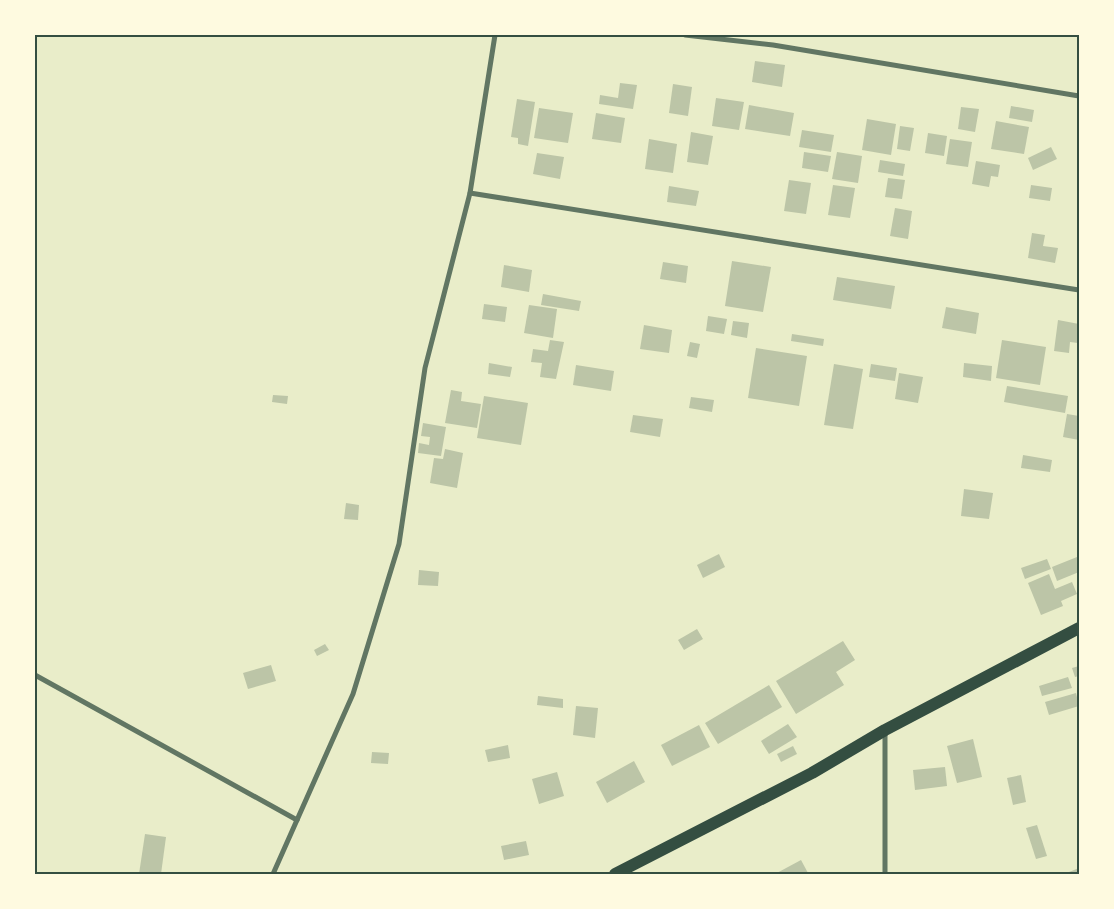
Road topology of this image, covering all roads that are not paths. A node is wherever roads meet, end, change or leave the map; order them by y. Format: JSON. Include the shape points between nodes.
{"nodes":[{"id":1,"x":495,"y":35,"type":"edge"},
{"id":2,"x":686,"y":35,"type":"edge"},
{"id":3,"x":1079,"y":96,"type":"edge"},
{"id":4,"x":470,"y":192,"type":"junction"},
{"id":5,"x":1079,"y":290,"type":"edge"},
{"id":6,"x":1079,"y":628,"type":"edge"},
{"id":7,"x":35,"y":675,"type":"edge"},
{"id":8,"x":885,"y":730,"type":"junction"},
{"id":9,"x":297,"y":820,"type":"junction"},
{"id":10,"x":273,"y":874,"type":"edge"},
{"id":11,"x":615,"y":874,"type":"edge"},
{"id":12,"x":885,"y":874,"type":"edge"}],
"edges":[{"from":1,"to":4,"type":"street"},
{"from":2,"to":3,"type":"street"},
{"from":4,"to":5,"type":"street"},
{"from":4,"to":9,"type":"street","via":[[425,368],[399,544],[353,694]]},
{"from":6,"to":8,"type":"main road"},
{"from":7,"to":9,"type":"street"},
{"from":8,"to":11,"type":"main road","via":[[812,773]]},
{"from":8,"to":12,"type":"street"},
{"from":9,"to":10,"type":"street"}]}
